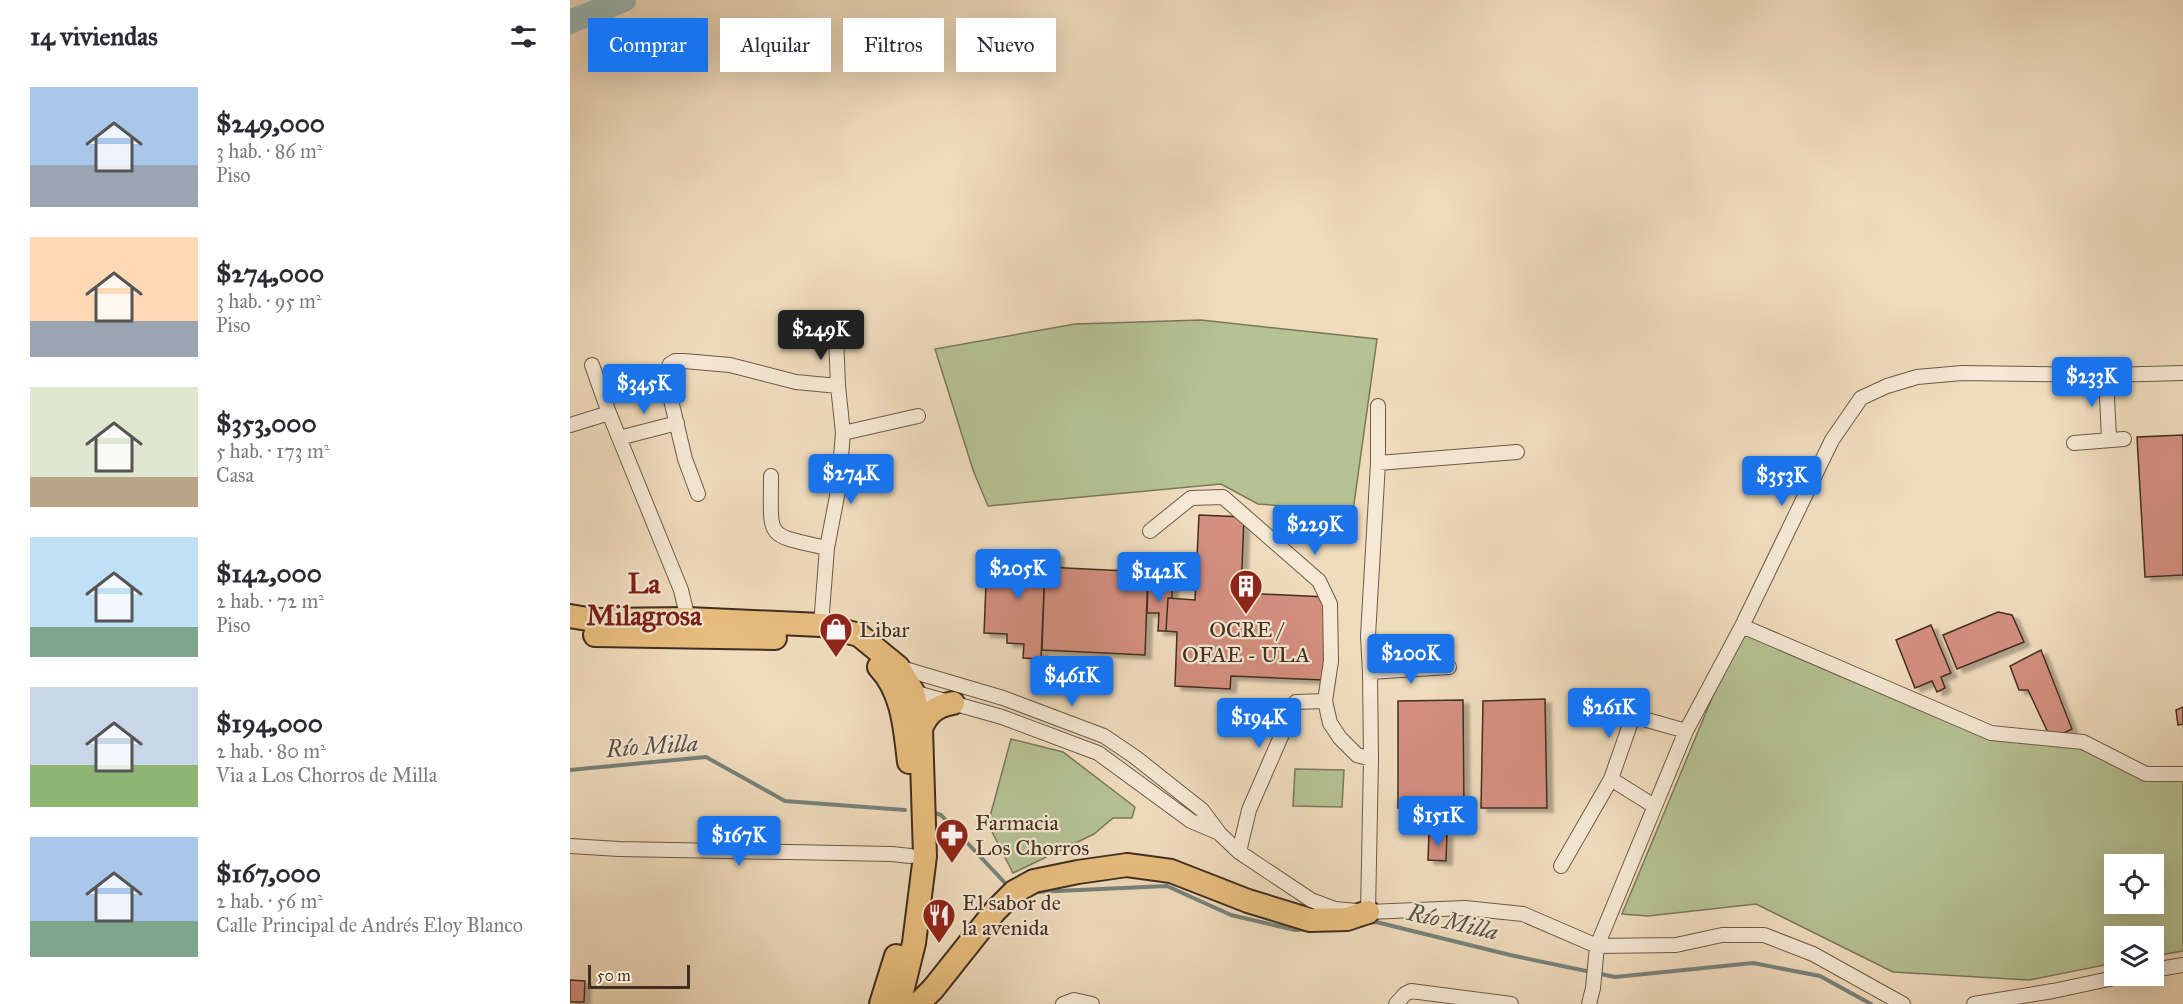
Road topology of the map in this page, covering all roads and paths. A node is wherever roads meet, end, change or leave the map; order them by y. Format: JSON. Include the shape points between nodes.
{"nodes":[{"id":1,"x":836,"y":335,"type":"dead end"},
{"id":2,"x":592,"y":365,"type":"dead end"},
{"id":3,"x":2183,"y":374,"type":"edge"},
{"id":4,"x":2106,"y":375,"type":"junction"},
{"id":5,"x":838,"y":386,"type":"junction"},
{"id":6,"x":1378,"y":406,"type":"dead end"},
{"id":7,"x":609,"y":413,"type":"junction"},
{"id":8,"x":918,"y":416,"type":"dead end"},
{"id":9,"x":677,"y":423,"type":"junction"},
{"id":10,"x":570,"y":425,"type":"edge"},
{"id":11,"x":843,"y":433,"type":"junction"},
{"id":12,"x":619,"y":438,"type":"junction"},
{"id":13,"x":2074,"y":443,"type":"dead end"},
{"id":14,"x":1517,"y":452,"type":"dead end"},
{"id":15,"x":1378,"y":463,"type":"junction"},
{"id":16,"x":771,"y":476,"type":"dead end"},
{"id":17,"x":698,"y":494,"type":"dead end"},
{"id":18,"x":1150,"y":531,"type":"dead end"},
{"id":19,"x":827,"y":548,"type":"junction"},
{"id":20,"x":570,"y":616,"type":"edge"},
{"id":21,"x":688,"y":618,"type":"junction"},
{"id":22,"x":821,"y":625,"type":"junction"},
{"id":23,"x":1742,"y":626,"type":"junction"},
{"id":24,"x":570,"y":631,"type":"edge"},
{"id":25,"x":1449,"y":667,"type":"dead end"},
{"id":26,"x":889,"y":668,"type":"junction"},
{"id":27,"x":1370,"y":672,"type":"junction"},
{"id":28,"x":905,"y":694,"type":"junction"},
{"id":29,"x":1325,"y":700,"type":"junction"},
{"id":30,"x":953,"y":703,"type":"junction"},
{"id":31,"x":921,"y":729,"type":"junction"},
{"id":32,"x":1686,"y":731,"type":"junction"},
{"id":33,"x":1371,"y":759,"type":"junction"},
{"id":34,"x":2183,"y":774,"type":"edge"},
{"id":35,"x":1611,"y":779,"type":"junction"},
{"id":36,"x":1654,"y":806,"type":"junction"},
{"id":37,"x":1220,"y":834,"type":"junction"},
{"id":38,"x":570,"y":846,"type":"edge"},
{"id":39,"x":1239,"y":852,"type":"junction"},
{"id":40,"x":910,"y":856,"type":"junction"},
{"id":41,"x":1561,"y":866,"type":"dead end"},
{"id":42,"x":1368,"y":912,"type":"junction"},
{"id":43,"x":1597,"y":946,"type":"junction"},
{"id":44,"x":2183,"y":965,"type":"edge"},
{"id":45,"x":2164,"y":968,"type":"edge"},
{"id":46,"x":2104,"y":980,"type":"edge"},
{"id":47,"x":881,"y":1004,"type":"edge"},
{"id":48,"x":899,"y":1004,"type":"edge"},
{"id":49,"x":918,"y":1004,"type":"edge"},
{"id":50,"x":1063,"y":1004,"type":"edge"},
{"id":51,"x":1092,"y":1004,"type":"edge"},
{"id":52,"x":1396,"y":1004,"type":"edge"},
{"id":53,"x":1511,"y":1004,"type":"edge"},
{"id":54,"x":1589,"y":1004,"type":"edge"},
{"id":55,"x":1903,"y":1004,"type":"edge"},
{"id":56,"x":1974,"y":1004,"type":"edge"}],
"edges":[{"from":1,"to":5,"type":"street"},
{"from":2,"to":7,"type":"street"},
{"from":3,"to":4,"type":"street"},
{"from":4,"to":13,"type":"street","via":[[2117,439]]},
{"from":4,"to":23,"type":"street","via":[[1962,373],[1917,377],[1861,398],[1832,440]]},
{"from":5,"to":9,"type":"street","via":[[796,382],[730,365],[675,361],[665,375]]},
{"from":5,"to":11,"type":"street"},
{"from":6,"to":15,"type":"street"},
{"from":7,"to":10,"type":"street"},
{"from":7,"to":12,"type":"street"},
{"from":8,"to":11,"type":"street"},
{"from":9,"to":12,"type":"street"},
{"from":9,"to":17,"type":"street"},
{"from":11,"to":19,"type":"street","via":[[838,491]]},
{"from":12,"to":21,"type":"street","via":[[681,590]]},
{"from":14,"to":15,"type":"street"},
{"from":15,"to":27,"type":"street","via":[[1368,636]]},
{"from":16,"to":19,"type":"street","via":[[771,526],[776,534]]},
{"from":18,"to":29,"type":"street","via":[[1191,498],[1223,498],[1319,581],[1330,604],[1331,661]]},
{"from":19,"to":22,"type":"street"},
{"from":20,"to":21,"type":"highway","via":[[594,620]]},
{"from":21,"to":22,"type":"highway"},
{"from":22,"to":26,"type":"highway","via":[[860,635]]},
{"from":23,"to":32,"type":"street"},
{"from":23,"to":34,"type":"street","via":[[1991,733],[2083,742],[2146,774]]},
{"from":24,"to":26,"type":"highway","via":[[592,635],[816,639],[841,643]]},
{"from":25,"to":27,"type":"street"},
{"from":26,"to":28,"type":"highway"},
{"from":26,"to":37,"type":"street","via":[[1003,698],[1104,736],[1202,810]]},
{"from":27,"to":33,"type":"street"},
{"from":28,"to":30,"type":"street"},
{"from":28,"to":31,"type":"highway"},
{"from":28,"to":40,"type":"highway","via":[[902,712],[910,777]]},
{"from":29,"to":33,"type":"street","via":[[1330,723],[1340,738],[1357,755]]},
{"from":29,"to":39,"type":"street","via":[[1296,702],[1249,810]]},
{"from":30,"to":31,"type":"highway","via":[[933,710]]},
{"from":30,"to":37,"type":"street","via":[[1098,753],[1191,820]]},
{"from":31,"to":48,"type":"highway","via":[[925,856],[914,943]]},
{"from":32,"to":35,"type":"street","via":[[1633,716]]},
{"from":32,"to":36,"type":"street"},
{"from":33,"to":42,"type":"street"},
{"from":35,"to":36,"type":"street"},
{"from":35,"to":41,"type":"street"},
{"from":36,"to":43,"type":"street"},
{"from":37,"to":39,"type":"street"},
{"from":38,"to":40,"type":"street"},
{"from":39,"to":42,"type":"street","via":[[1311,900],[1335,909]]},
{"from":40,"to":47,"type":"highway","via":[[895,964]]},
{"from":42,"to":43,"type":"street","via":[[1465,908],[1523,914]]},
{"from":42,"to":49,"type":"highway","via":[[1347,919],[1310,920],[1171,871],[1127,865],[1078,872],[1034,881],[1014,892]]},
{"from":43,"to":54,"type":"street"},
{"from":43,"to":55,"type":"street","via":[[1676,945],[1722,935],[1764,935],[1814,954]]},
{"from":44,"to":45,"type":"street"},
{"from":46,"to":56,"type":"street"},
{"from":50,"to":51,"type":"street","via":[[1074,1000]]},
{"from":52,"to":53,"type":"street","via":[[1411,991]]}]}
